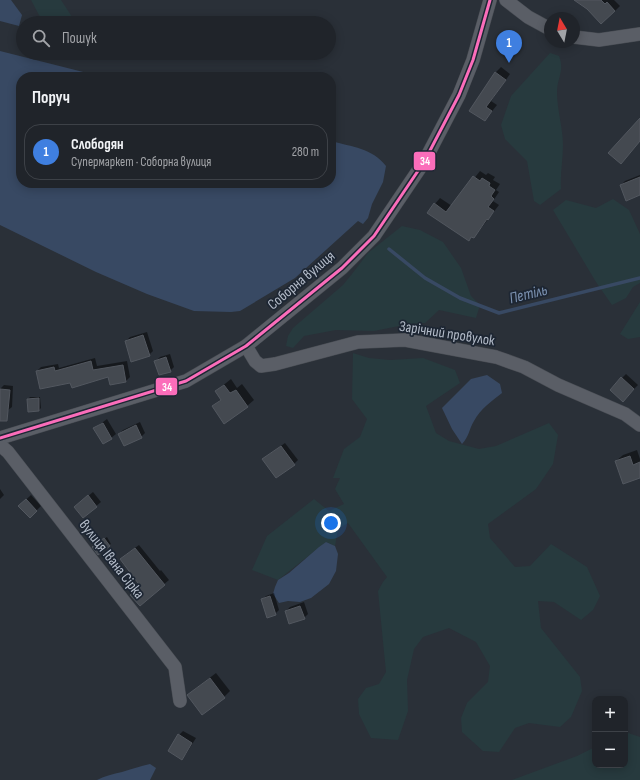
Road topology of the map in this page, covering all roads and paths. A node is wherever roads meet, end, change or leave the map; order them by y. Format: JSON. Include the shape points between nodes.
{"nodes":[{"id":1,"x":490,"y":0,"type":"edge"},
{"id":2,"x":506,"y":0,"type":"edge"},
{"id":3,"x":544,"y":26,"type":"edge"},
{"id":4,"x":640,"y":34,"type":"edge"},
{"id":5,"x":580,"y":38,"type":"edge"},
{"id":6,"x":246,"y":346,"type":"junction"},
{"id":7,"x":640,"y":425,"type":"edge"},
{"id":8,"x":0,"y":438,"type":"edge"},
{"id":9,"x":0,"y":445,"type":"edge"},
{"id":10,"x":180,"y":700,"type":"dead end"}],
"edges":[{"from":1,"to":6,"type":"street","name":"Соборна вулиця","via":[[473,60],[459,95],[424,162],[374,236],[342,268]]},
{"from":2,"to":3,"type":"street"},
{"from":4,"to":5,"type":"street","via":[[598,40]]},
{"from":6,"to":7,"type":"street","name":"Зарічний провулок","via":[[255,362],[261,366],[358,342],[392,340],[405,340],[496,357],[524,367],[625,414]]},
{"from":6,"to":8,"type":"street","name":"Соборна вулиця","via":[[186,381]]},
{"from":9,"to":10,"type":"street","name":"вулиця Івана Сірка","via":[[175,667]]}]}
